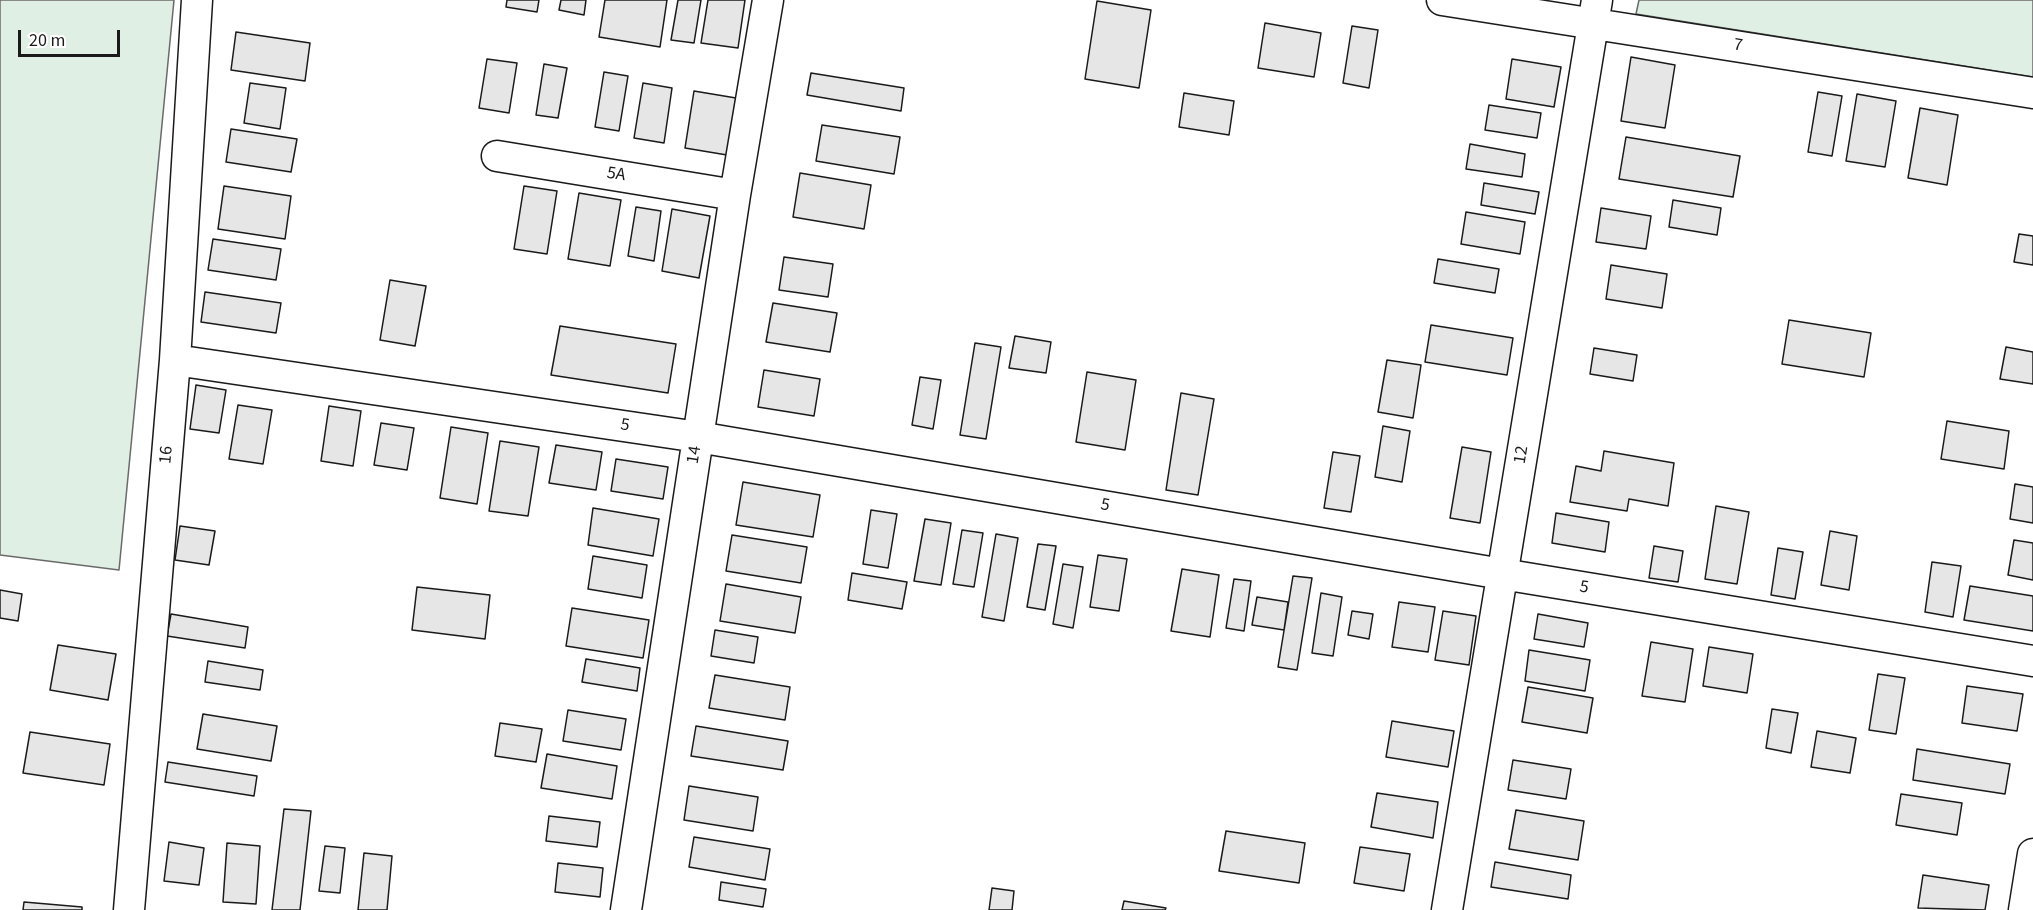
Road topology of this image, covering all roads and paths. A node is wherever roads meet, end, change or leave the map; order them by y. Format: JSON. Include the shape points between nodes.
{"nodes":[{"id":1,"x":197,"y":0,"type":"edge"},
{"id":2,"x":768,"y":0,"type":"edge"},
{"id":3,"x":1442,"y":0,"type":"edge"},
{"id":4,"x":1595,"y":12,"type":"edge"},
{"id":5,"x":2033,"y":93,"type":"edge"},
{"id":6,"x":497,"y":156,"type":"dead end"},
{"id":7,"x":735,"y":195,"type":"junction"},
{"id":8,"x":175,"y":360,"type":"junction"},
{"id":9,"x":698,"y":437,"type":"junction"},
{"id":10,"x":1502,"y":574,"type":"junction"},
{"id":11,"x":2033,"y":661,"type":"edge"},
{"id":12,"x":2033,"y":854,"type":"edge"},
{"id":13,"x":129,"y":910,"type":"edge"},
{"id":14,"x":626,"y":910,"type":"edge"},
{"id":15,"x":1447,"y":910,"type":"edge"},
{"id":16,"x":2024,"y":910,"type":"edge"}],
"edges":[{"from":1,"to":8,"type":"street","name":"16"},
{"from":2,"to":7,"type":"street","name":"14"},
{"from":3,"to":4,"type":"street","name":"7"},
{"from":4,"to":5,"type":"street","name":"7"},
{"from":4,"to":10,"type":"street","name":"12"},
{"from":6,"to":7,"type":"street","name":"5A"},
{"from":7,"to":9,"type":"street","name":"14"},
{"from":8,"to":9,"type":"street","name":"5"},
{"from":8,"to":13,"type":"street","name":"16"},
{"from":9,"to":10,"type":"street","name":"5"},
{"from":9,"to":14,"type":"street","name":"14"},
{"from":10,"to":11,"type":"street","name":"5"},
{"from":10,"to":15,"type":"street","name":"12"},
{"from":12,"to":16,"type":"street"}]}
